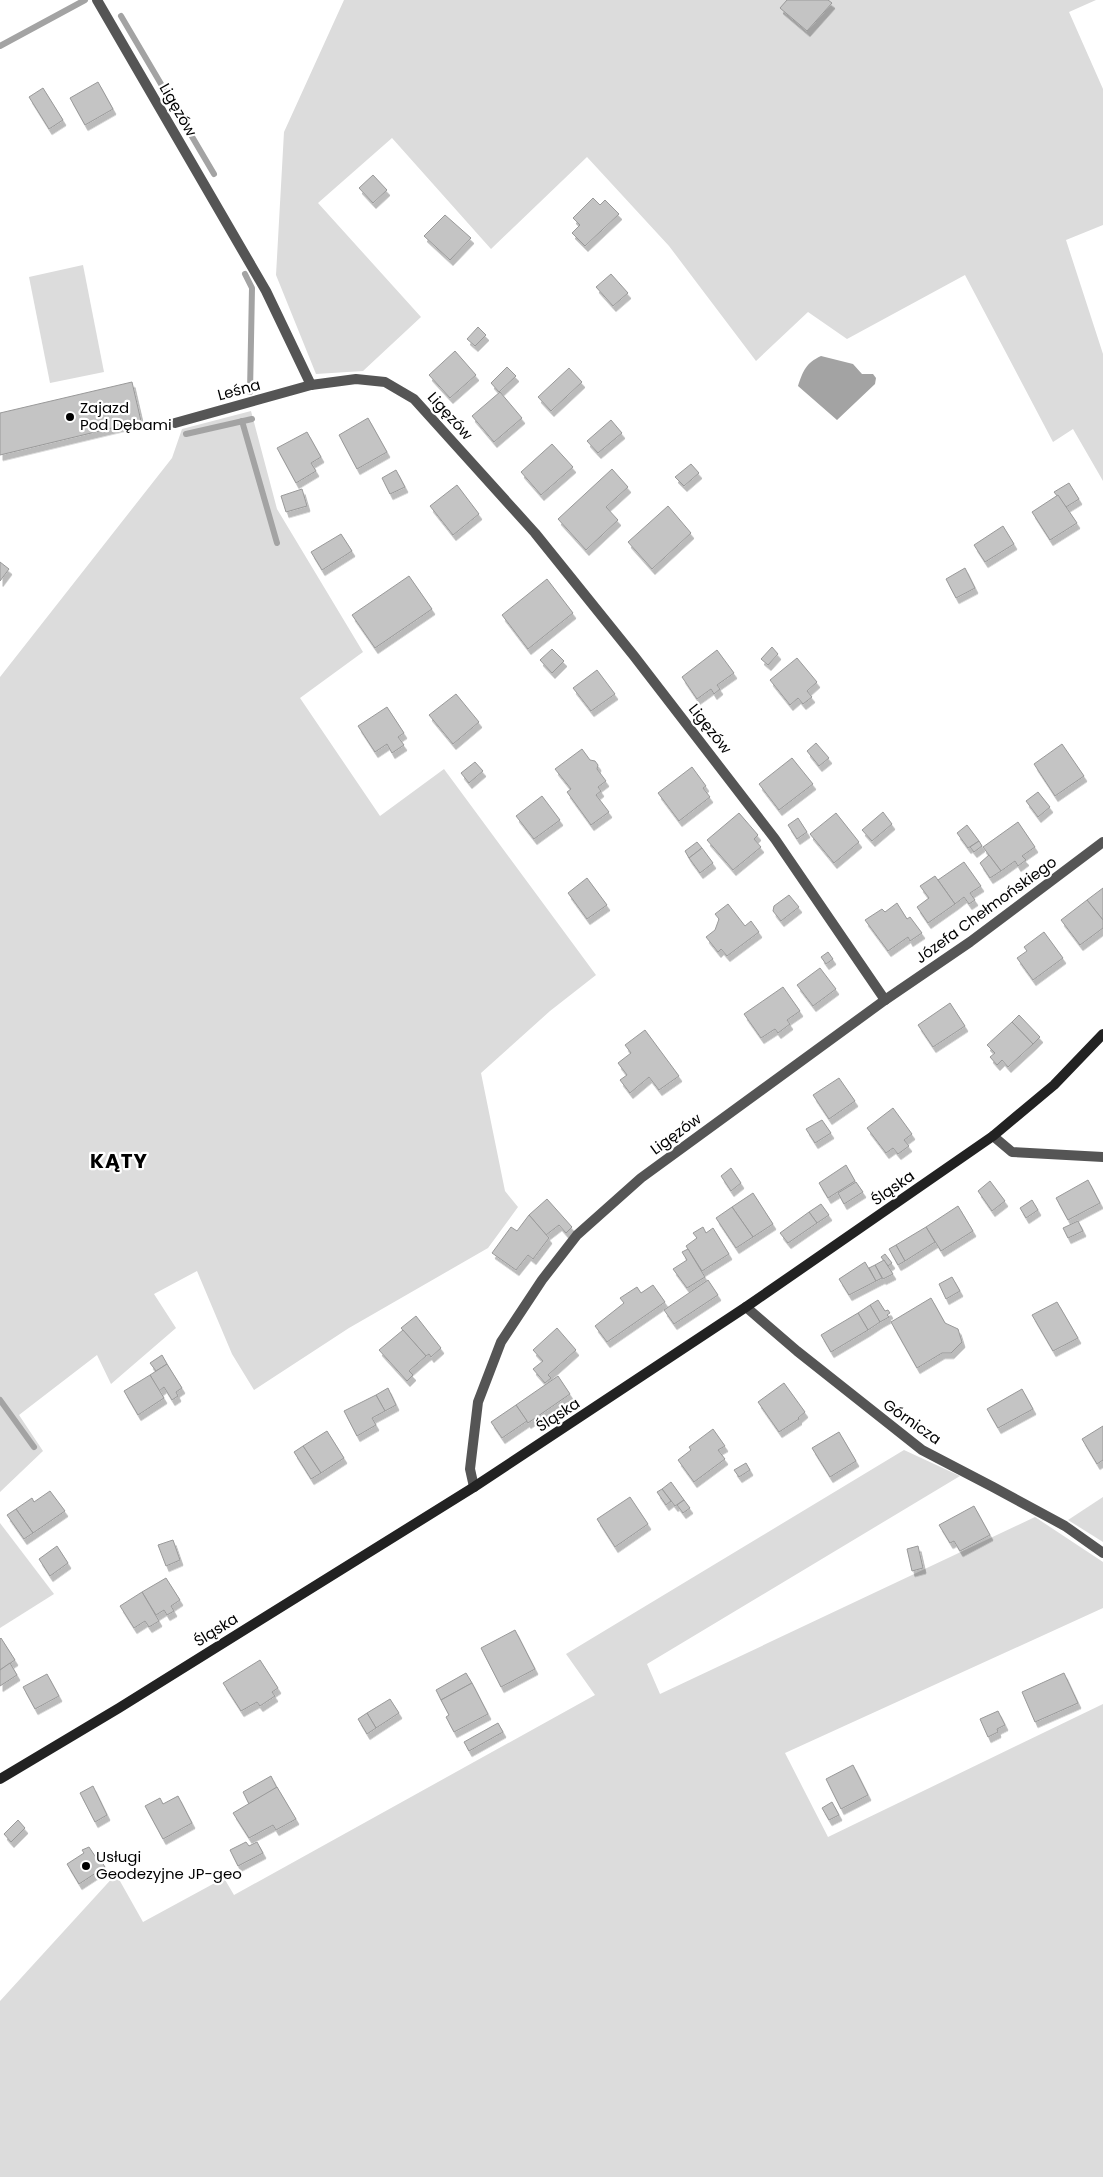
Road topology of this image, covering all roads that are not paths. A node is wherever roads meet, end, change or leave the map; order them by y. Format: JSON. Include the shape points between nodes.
{"nodes":[{"id":1,"x":97,"y":0,"type":"edge"},
{"id":2,"x":311,"y":385,"type":"junction"},
{"id":3,"x":175,"y":423,"type":"dead end"},
{"id":4,"x":1103,"y":842,"type":"edge"},
{"id":5,"x":885,"y":1000,"type":"junction"},
{"id":6,"x":1103,"y":1034,"type":"edge"},
{"id":7,"x":993,"y":1136,"type":"junction"},
{"id":8,"x":1103,"y":1157,"type":"edge"},
{"id":9,"x":746,"y":1307,"type":"junction"},
{"id":10,"x":474,"y":1487,"type":"junction"},
{"id":11,"x":1103,"y":1554,"type":"edge"},
{"id":12,"x":0,"y":1779,"type":"edge"}],
"edges":[{"from":1,"to":2,"type":"street","name":"Ligęzów","via":[[266,290]]},
{"from":2,"to":3,"type":"street","name":"Leśna"},
{"from":2,"to":5,"type":"street","name":"Ligęzów","via":[[356,379],[385,382],[414,399],[535,533],[640,664],[775,839]]},
{"from":4,"to":5,"type":"street","name":"Józefa Chełmońskiego","via":[[970,942]]},
{"from":5,"to":10,"type":"street","name":"Ligęzów","via":[[641,1178],[577,1235],[501,1342],[478,1402],[470,1470]]},
{"from":6,"to":7,"type":"main road","name":"Śląska","via":[[1054,1085]]},
{"from":7,"to":8,"type":"street","via":[[1012,1152]]},
{"from":7,"to":9,"type":"main road","name":"Śląska"},
{"from":9,"to":10,"type":"main road","name":"Śląska"},
{"from":9,"to":11,"type":"street","name":"Górnicza","via":[[922,1450],[1057,1522]]},
{"from":10,"to":12,"type":"main road","name":"Śląska"}]}
